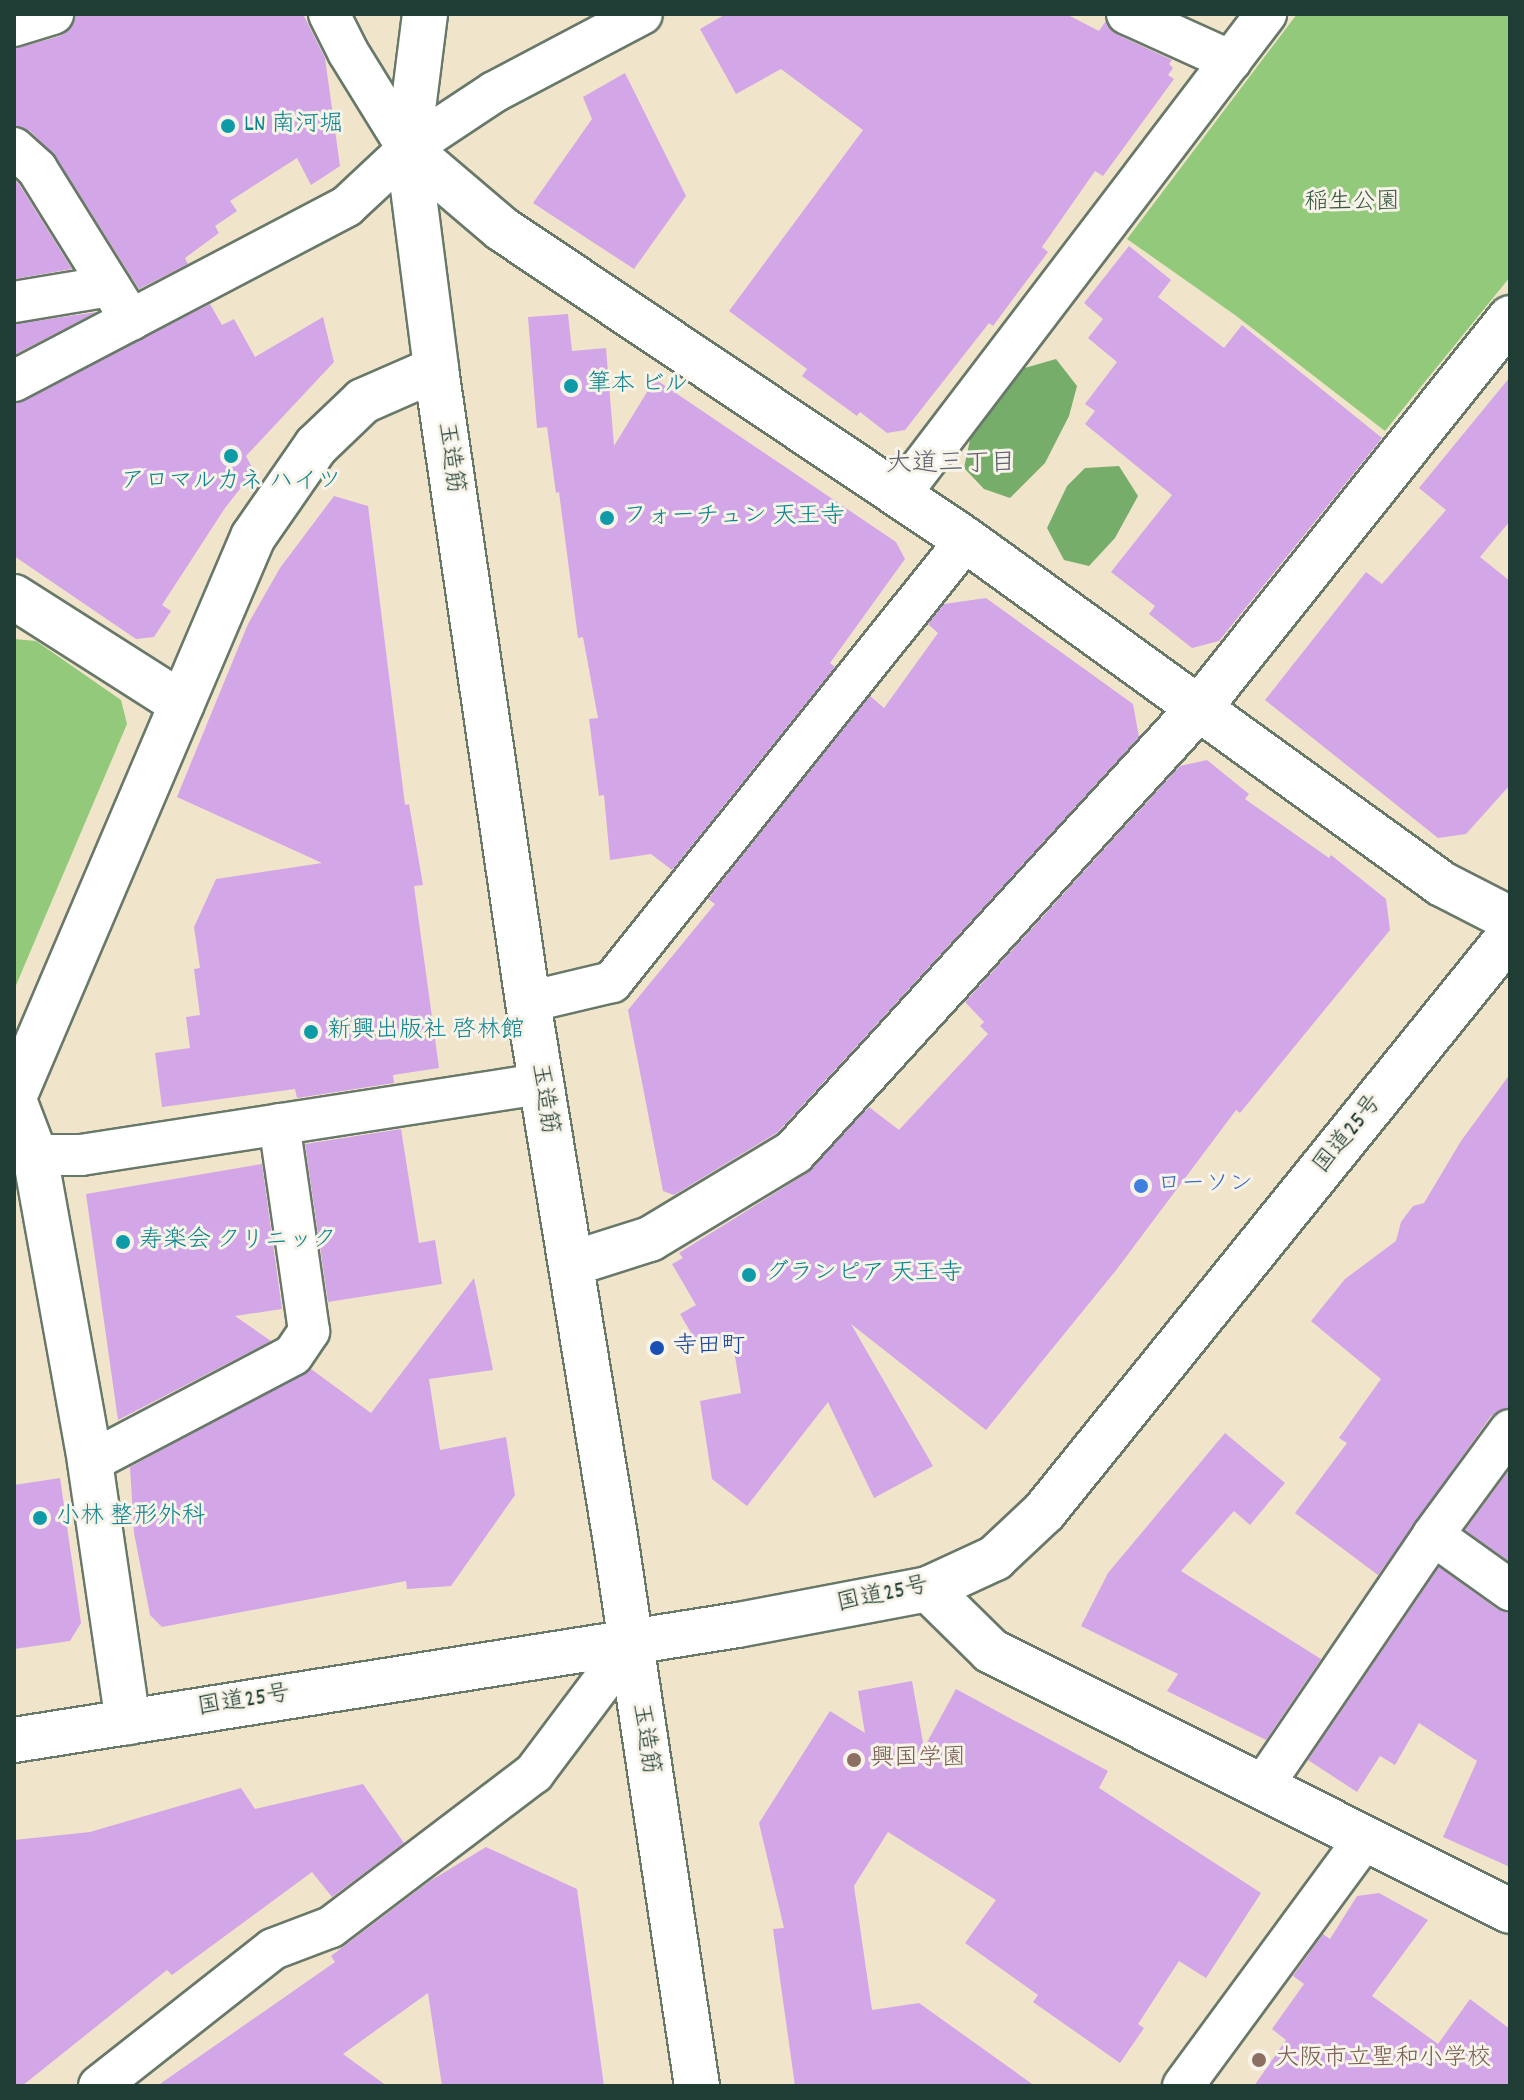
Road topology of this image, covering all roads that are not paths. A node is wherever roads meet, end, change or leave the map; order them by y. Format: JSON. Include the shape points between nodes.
{"nodes":[{"id":1,"x":53,"y":14,"type":"edge"},
{"id":2,"x":329,"y":14,"type":"edge"},
{"id":3,"x":425,"y":14,"type":"edge"},
{"id":4,"x":642,"y":14,"type":"edge"},
{"id":5,"x":1127,"y":14,"type":"edge"},
{"id":6,"x":1266,"y":14,"type":"edge"},
{"id":7,"x":14,"y":26,"type":"edge"},
{"id":8,"x":1231,"y":61,"type":"junction"},
{"id":9,"x":14,"y":148,"type":"edge"},
{"id":10,"x":408,"y":149,"type":"junction"},
{"id":11,"x":110,"y":286,"type":"junction"},
{"id":12,"x":14,"y":302,"type":"edge"},
{"id":13,"x":1510,"y":318,"type":"edge"},
{"id":14,"x":131,"y":320,"type":"junction"},
{"id":15,"x":436,"y":369,"type":"junction"},
{"id":16,"x":14,"y":381,"type":"edge"},
{"id":17,"x":899,"y":496,"type":"junction"},
{"id":18,"x":966,"y":540,"type":"junction"},
{"id":19,"x":14,"y":597,"type":"edge"},
{"id":20,"x":182,"y":704,"type":"junction"},
{"id":21,"x":1199,"y":708,"type":"junction"},
{"id":22,"x":1510,"y":919,"type":"edge"},
{"id":23,"x":1510,"y":935,"type":"edge"},
{"id":24,"x":528,"y":1002,"type":"junction"},
{"id":25,"x":541,"y":1084,"type":"junction"},
{"id":26,"x":14,"y":1098,"type":"edge"},
{"id":27,"x":279,"y":1124,"type":"junction"},
{"id":28,"x":21,"y":1159,"type":"edge"},
{"id":29,"x":571,"y":1264,"type":"junction"},
{"id":30,"x":1510,"y":1430,"type":"edge"},
{"id":31,"x":90,"y":1462,"type":"junction"},
{"id":32,"x":1433,"y":1535,"type":"junction"},
{"id":33,"x":928,"y":1589,"type":"junction"},
{"id":34,"x":1510,"y":1590,"type":"edge"},
{"id":35,"x":630,"y":1645,"type":"junction"},
{"id":36,"x":128,"y":1722,"type":"junction"},
{"id":37,"x":14,"y":1740,"type":"edge"},
{"id":38,"x":1262,"y":1787,"type":"junction"},
{"id":39,"x":1364,"y":1840,"type":"junction"},
{"id":40,"x":1510,"y":1911,"type":"edge"},
{"id":41,"x":99,"y":2086,"type":"edge"},
{"id":42,"x":697,"y":2086,"type":"edge"},
{"id":43,"x":1183,"y":2086,"type":"edge"}],
"edges":[{"from":1,"to":7,"type":"street"},
{"from":2,"to":10,"type":"street"},
{"from":3,"to":10,"type":"main road","name":"玉造筋"},
{"from":4,"to":10,"type":"street","via":[[494,92]]},
{"from":5,"to":8,"type":"street"},
{"from":6,"to":8,"type":"street"},
{"from":8,"to":17,"type":"street"},
{"from":9,"to":11,"type":"street","via":[[37,169]]},
{"from":10,"to":14,"type":"street","via":[[347,206]]},
{"from":10,"to":15,"type":"main road","name":"玉造筋"},
{"from":10,"to":17,"type":"main road","via":[[502,229]]},
{"from":11,"to":12,"type":"street"},
{"from":11,"to":14,"type":"street"},
{"from":13,"to":21,"type":"main road"},
{"from":14,"to":16,"type":"street"},
{"from":15,"to":20,"type":"main road","via":[[363,401],[316,446],[253,537]]},
{"from":15,"to":24,"type":"main road","name":"玉造筋"},
{"from":17,"to":18,"type":"main road"},
{"from":18,"to":21,"type":"main road"},
{"from":18,"to":24,"type":"street","via":[[612,982]]},
{"from":19,"to":20,"type":"main road"},
{"from":20,"to":26,"type":"main road"},
{"from":21,"to":22,"type":"main road","via":[[1442,884]]},
{"from":21,"to":29,"type":"main road","via":[[794,1152],[650,1239]]},
{"from":23,"to":33,"type":"main road","name":"国道25号","via":[[1044,1512],[995,1558]]},
{"from":24,"to":25,"type":"main road","name":"玉造筋"},
{"from":25,"to":27,"type":"street"},
{"from":25,"to":29,"type":"main road","name":"玉造筋"},
{"from":26,"to":28,"type":"main road"},
{"from":27,"to":28,"type":"street","via":[[81,1155]]},
{"from":27,"to":31,"type":"street","via":[[309,1331],[293,1355]]},
{"from":28,"to":31,"type":"main road"},
{"from":29,"to":35,"type":"main road","name":"玉造筋"},
{"from":30,"to":32,"type":"street"},
{"from":31,"to":36,"type":"main road"},
{"from":32,"to":34,"type":"street"},
{"from":32,"to":38,"type":"street"},
{"from":33,"to":35,"type":"main road","name":"国道25号"},
{"from":33,"to":38,"type":"main road","via":[[991,1651]]},
{"from":35,"to":36,"type":"main road","name":"国道25号"},
{"from":35,"to":41,"type":"street","via":[[534,1773],[331,1927],[273,1949]]},
{"from":35,"to":42,"type":"main road","name":"玉造筋"},
{"from":36,"to":37,"type":"main road","name":"国道25号"},
{"from":38,"to":39,"type":"main road"},
{"from":39,"to":40,"type":"main road"},
{"from":39,"to":43,"type":"street"}]}
